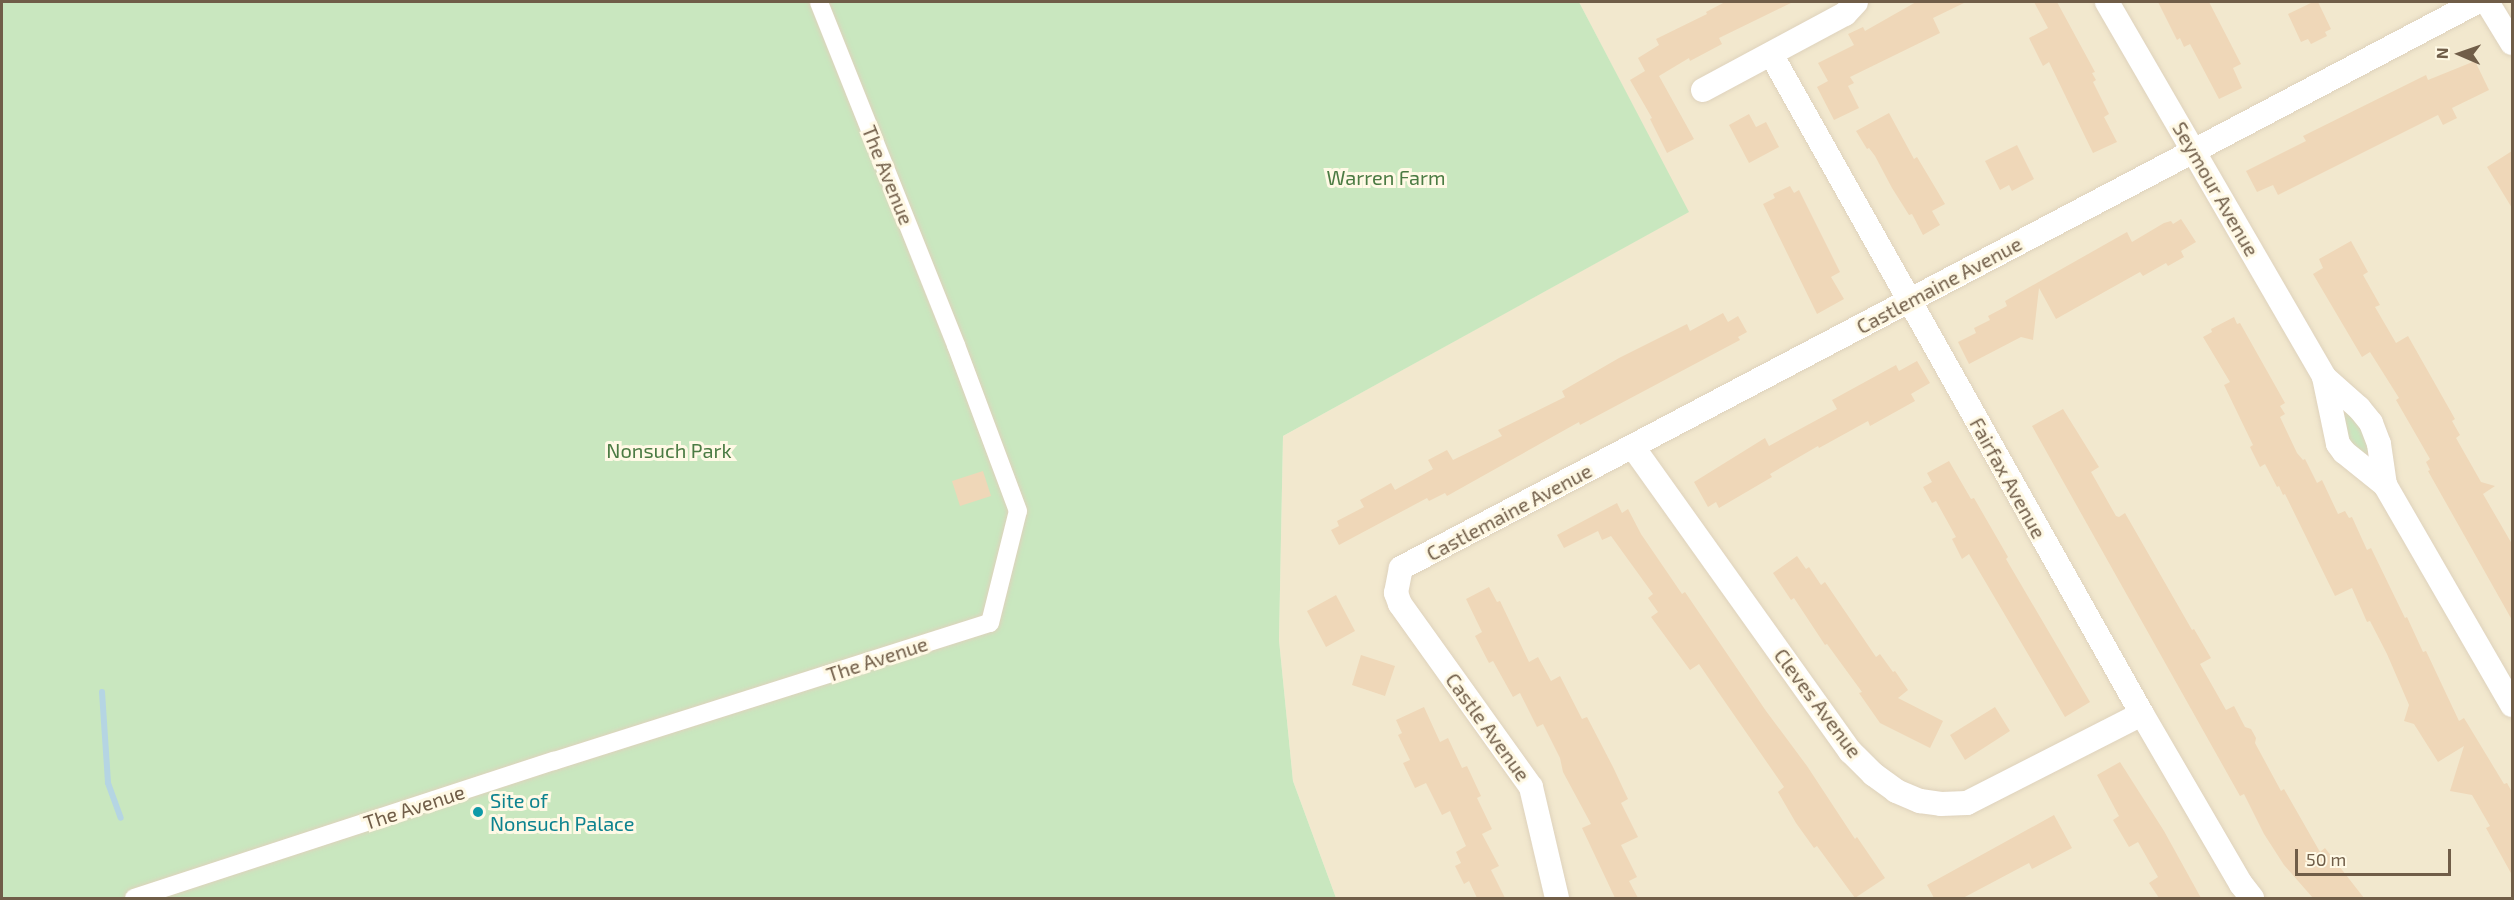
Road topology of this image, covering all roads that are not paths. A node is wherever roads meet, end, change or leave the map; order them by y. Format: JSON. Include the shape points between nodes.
{"nodes":[{"id":1,"x":819,"y":2,"type":"edge"},
{"id":2,"x":1856,"y":2,"type":"edge"},
{"id":3,"x":2107,"y":2,"type":"edge"},
{"id":4,"x":2477,"y":2,"type":"edge"},
{"id":5,"x":2487,"y":2,"type":"edge"},
{"id":6,"x":2512,"y":43,"type":"edge"},
{"id":7,"x":1771,"y":54,"type":"junction"},
{"id":8,"x":1703,"y":90,"type":"dead end"},
{"id":9,"x":2193,"y":149,"type":"junction"},
{"id":10,"x":1909,"y":302,"type":"junction"},
{"id":11,"x":2324,"y":377,"type":"junction"},
{"id":12,"x":1633,"y":447,"type":"junction"},
{"id":13,"x":2385,"y":485,"type":"junction"},
{"id":14,"x":1401,"y":568,"type":"joint"},
{"id":15,"x":2504,"y":673,"type":"edge"},
{"id":16,"x":2512,"y":705,"type":"edge"},
{"id":17,"x":2142,"y":714,"type":"junction"},
{"id":18,"x":134,"y":898,"type":"edge"},
{"id":19,"x":1557,"y":898,"type":"edge"},
{"id":20,"x":2252,"y":898,"type":"edge"}],
"edges":[{"from":1,"to":18,"type":"street","name":"The Avenue","via":[[1018,511],[990,623]]},
{"from":2,"to":7,"type":"street","via":[[1845,14]]},
{"from":3,"to":9,"type":"street","name":"Seymour Avenue"},
{"from":4,"to":9,"type":"street","name":"Castlemaine Avenue"},
{"from":5,"to":6,"type":"street"},
{"from":7,"to":8,"type":"street"},
{"from":7,"to":10,"type":"street","name":"Fairfax Avenue"},
{"from":9,"to":10,"type":"street","name":"Castlemaine Avenue"},
{"from":9,"to":11,"type":"street","name":"Seymour Avenue"},
{"from":10,"to":12,"type":"street","name":"Castlemaine Avenue"},
{"from":10,"to":17,"type":"street","name":"Fairfax Avenue"},
{"from":11,"to":13,"type":"street","name":"Seymour Avenue","via":[[2371,423],[2379,444]]},
{"from":11,"to":13,"type":"street","name":"Seymour Avenue","via":[[2338,444]]},
{"from":12,"to":14,"type":"street","name":"Castlemaine Avenue"},
{"from":12,"to":17,"type":"street","name":"Cleves Avenue","via":[[1850,751],[1896,790],[1920,801],[1966,803]]},
{"from":13,"to":15,"type":"street","name":"Seymour Avenue"},
{"from":14,"to":19,"type":"street","name":"Castle Avenue","via":[[1396,593],[1400,604],[1532,787]]},
{"from":15,"to":16,"type":"street","name":"Seymour Avenue"},
{"from":17,"to":20,"type":"street","name":"Fairfax Avenue"}]}
